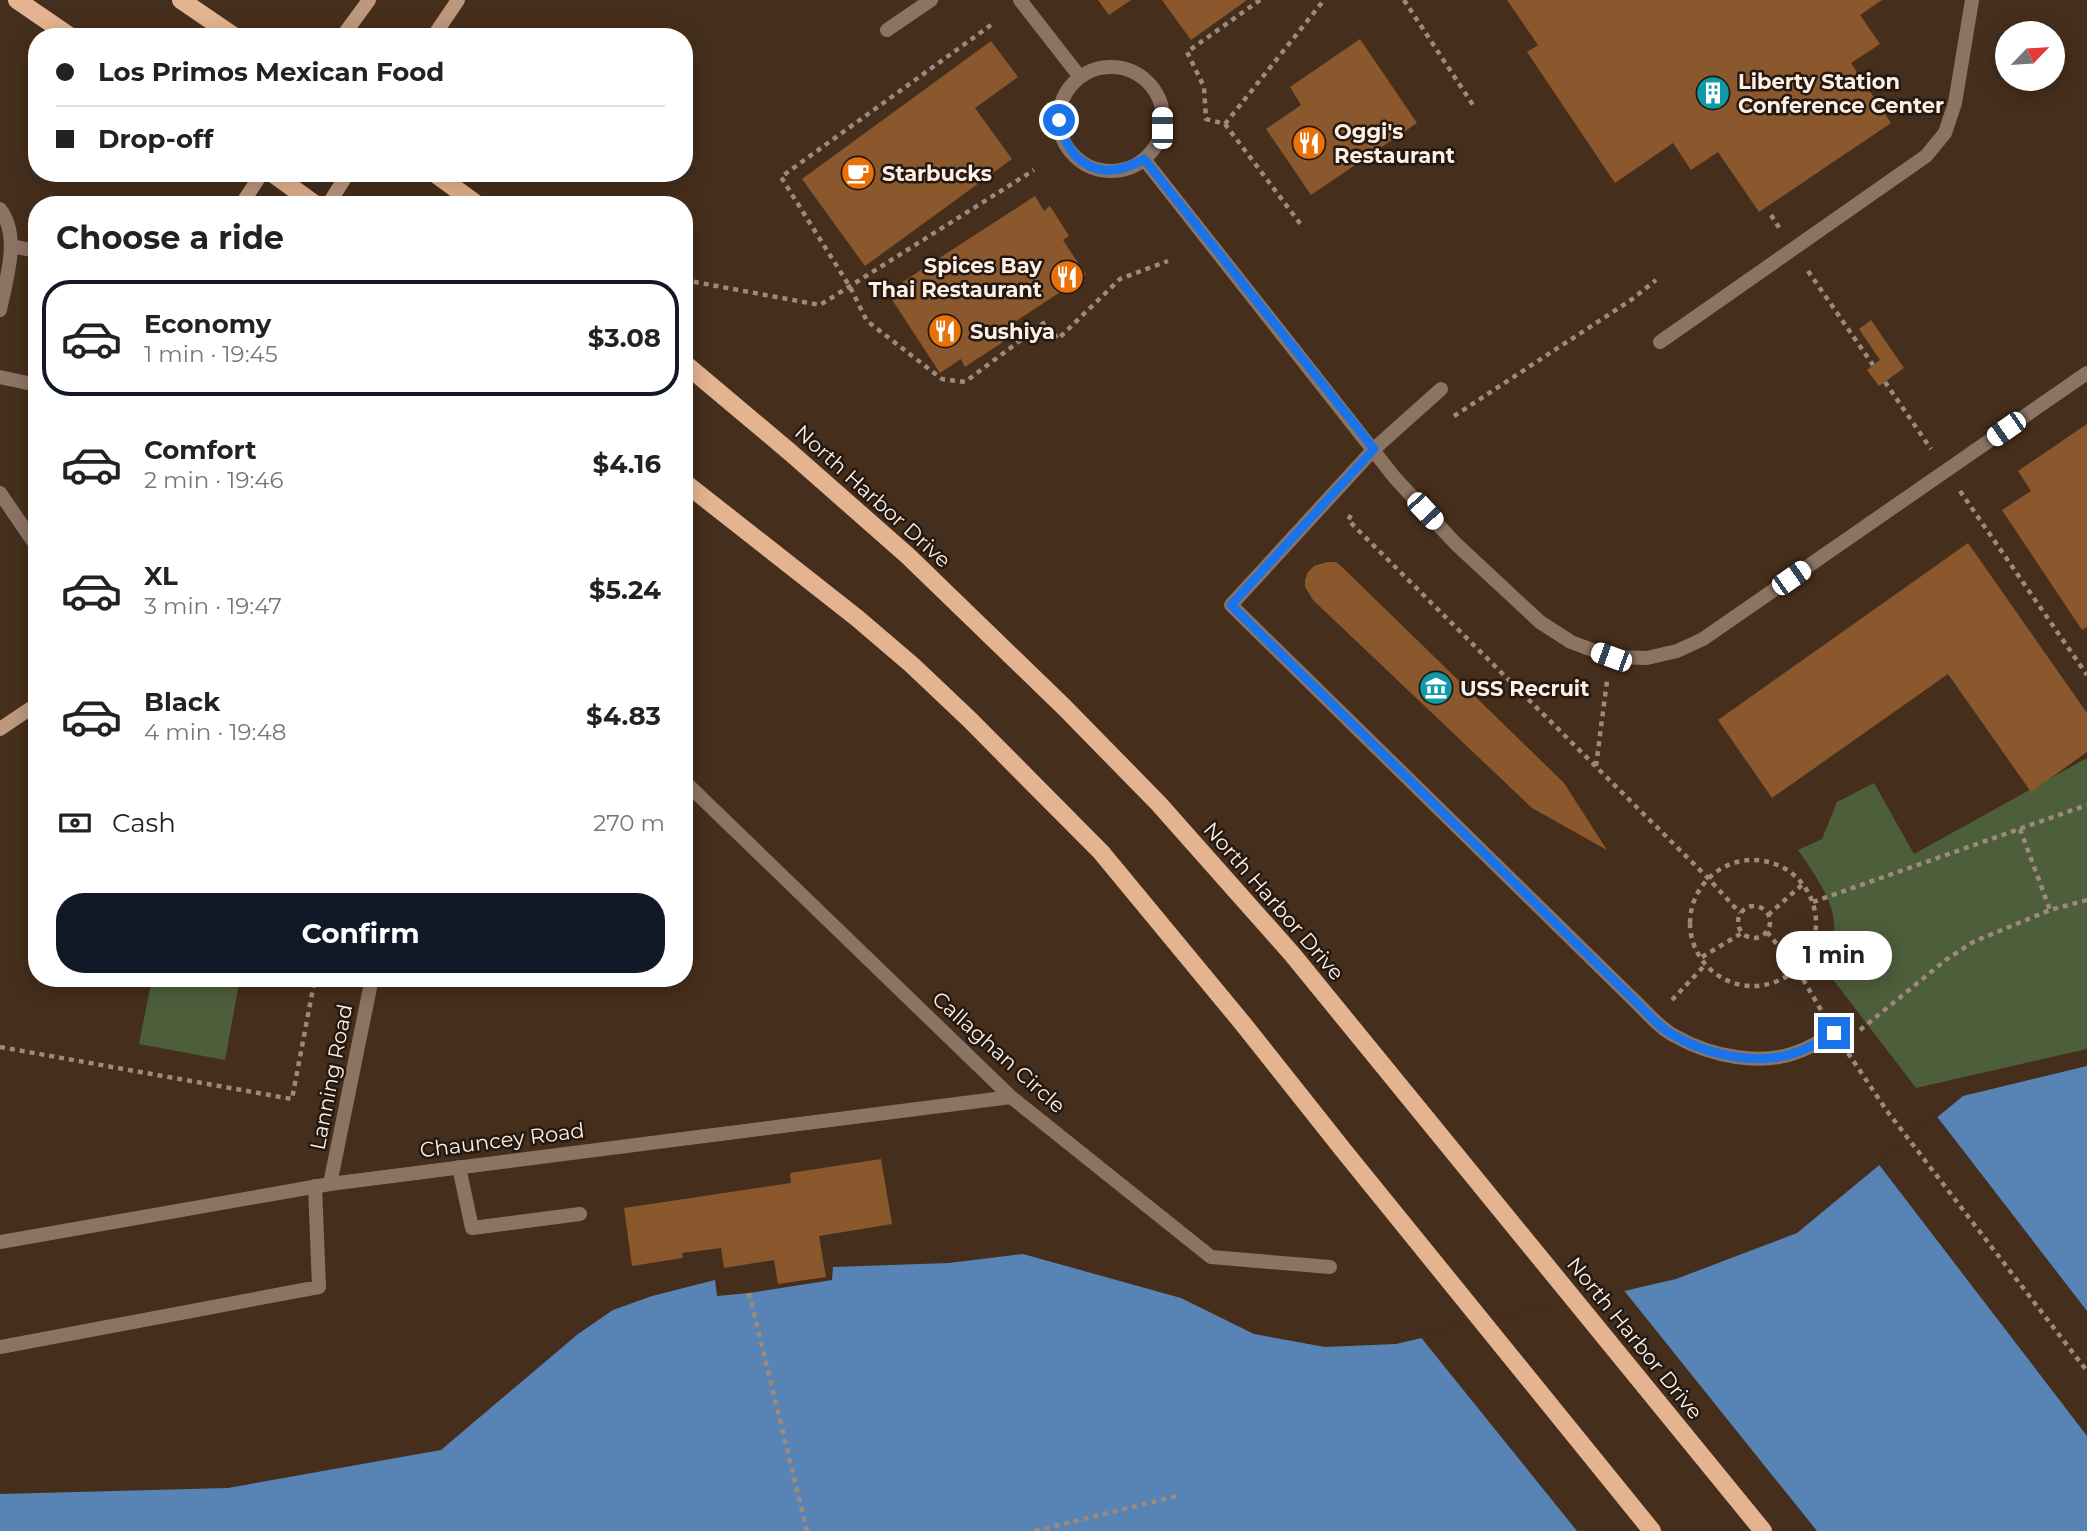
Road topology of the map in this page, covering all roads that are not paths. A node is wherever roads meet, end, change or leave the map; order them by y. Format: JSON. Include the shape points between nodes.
{"nodes":[{"id":1,"x":17,"y":0,"type":"edge"},
{"id":2,"x":181,"y":0,"type":"edge"},
{"id":3,"x":369,"y":0,"type":"edge"},
{"id":4,"x":458,"y":0,"type":"edge"},
{"id":5,"x":931,"y":0,"type":"edge"},
{"id":6,"x":1020,"y":0,"type":"edge"},
{"id":7,"x":1972,"y":0,"type":"edge"},
{"id":8,"x":58,"y":28,"type":"edge"},
{"id":9,"x":222,"y":28,"type":"edge"},
{"id":10,"x":349,"y":28,"type":"edge"},
{"id":11,"x":439,"y":28,"type":"edge"},
{"id":12,"x":887,"y":30,"type":"dead end"},
{"id":13,"x":1080,"y":77,"type":"junction"},
{"id":14,"x":1144,"y":159,"type":"junction"},
{"id":15,"x":284,"y":182,"type":"edge"},
{"id":16,"x":446,"y":182,"type":"edge"},
{"id":17,"x":304,"y":196,"type":"edge"},
{"id":18,"x":466,"y":196,"type":"edge"},
{"id":19,"x":0,"y":209,"type":"edge"},
{"id":20,"x":11,"y":246,"type":"junction"},
{"id":21,"x":28,"y":249,"type":"edge"},
{"id":22,"x":0,"y":310,"type":"edge"},
{"id":23,"x":1660,"y":342,"type":"dead end"},
{"id":24,"x":693,"y":370,"type":"edge"},
{"id":25,"x":2087,"y":373,"type":"edge"},
{"id":26,"x":0,"y":377,"type":"edge"},
{"id":27,"x":28,"y":382,"type":"edge"},
{"id":28,"x":1441,"y":389,"type":"dead end"},
{"id":29,"x":1374,"y":449,"type":"junction"},
{"id":30,"x":693,"y":489,"type":"edge"},
{"id":31,"x":0,"y":493,"type":"edge"},
{"id":32,"x":28,"y":534,"type":"edge"},
{"id":33,"x":28,"y":710,"type":"edge"},
{"id":34,"x":0,"y":729,"type":"edge"},
{"id":35,"x":693,"y":790,"type":"edge"},
{"id":36,"x":370,"y":987,"type":"edge"},
{"id":37,"x":1834,"y":1033,"type":"road end"},
{"id":38,"x":1012,"y":1097,"type":"junction"},
{"id":39,"x":459,"y":1167,"type":"junction"},
{"id":40,"x":330,"y":1184,"type":"junction"},
{"id":41,"x":315,"y":1186,"type":"junction"},
{"id":42,"x":580,"y":1214,"type":"dead end"},
{"id":43,"x":0,"y":1242,"type":"edge"},
{"id":44,"x":1330,"y":1267,"type":"dead end"},
{"id":45,"x":0,"y":1347,"type":"edge"},
{"id":46,"x":1652,"y":1531,"type":"edge"},
{"id":47,"x":1763,"y":1531,"type":"edge"}],
"edges":[{"from":1,"to":8,"type":"main road"},
{"from":2,"to":9,"type":"main road"},
{"from":3,"to":10,"type":"street"},
{"from":4,"to":11,"type":"street"},
{"from":5,"to":12,"type":"street"},
{"from":6,"to":13,"type":"street"},
{"from":7,"to":23,"type":"street","via":[[1955,103],[1945,133],[1927,156]]},
{"from":13,"to":14,"type":"street","via":[[1113,67],[1131,71],[1157,94],[1162,128]]},
{"from":13,"to":14,"type":"street","via":[[1061,103],[1062,137],[1070,151],[1098,169],[1114,171]]},
{"from":14,"to":29,"type":"street"},
{"from":15,"to":17,"type":"main road"},
{"from":16,"to":18,"type":"main road"},
{"from":19,"to":20,"type":"street"},
{"from":20,"to":21,"type":"street"},
{"from":20,"to":22,"type":"street"},
{"from":24,"to":47,"type":"main road","name":"North Harbor Drive","via":[[908,556],[1159,804],[1292,954]]},
{"from":25,"to":29,"type":"street","via":[[1703,639],[1677,652],[1647,658],[1611,657],[1571,642],[1540,622],[1455,543]]},
{"from":26,"to":27,"type":"street"},
{"from":28,"to":29,"type":"street"},
{"from":29,"to":37,"type":"street","via":[[1231,605],[1672,1035],[1711,1053],[1776,1058]]},
{"from":30,"to":46,"type":"main road","via":[[912,665],[1101,852]]},
{"from":31,"to":32,"type":"street"},
{"from":33,"to":34,"type":"street"},
{"from":35,"to":38,"type":"street","name":"Callaghan Circle"},
{"from":36,"to":40,"type":"street","name":"Lanning Road"},
{"from":38,"to":39,"type":"street","name":"Chauncey Road"},
{"from":38,"to":44,"type":"street","name":"Callaghan Circle","via":[[1212,1258]]},
{"from":39,"to":40,"type":"street","name":"Chauncey Road"},
{"from":39,"to":42,"type":"street","via":[[472,1228]]},
{"from":40,"to":41,"type":"street","name":"Chauncey Road"},
{"from":41,"to":43,"type":"street","name":"Chauncey Road"},
{"from":41,"to":45,"type":"street","via":[[319,1287]]}]}
